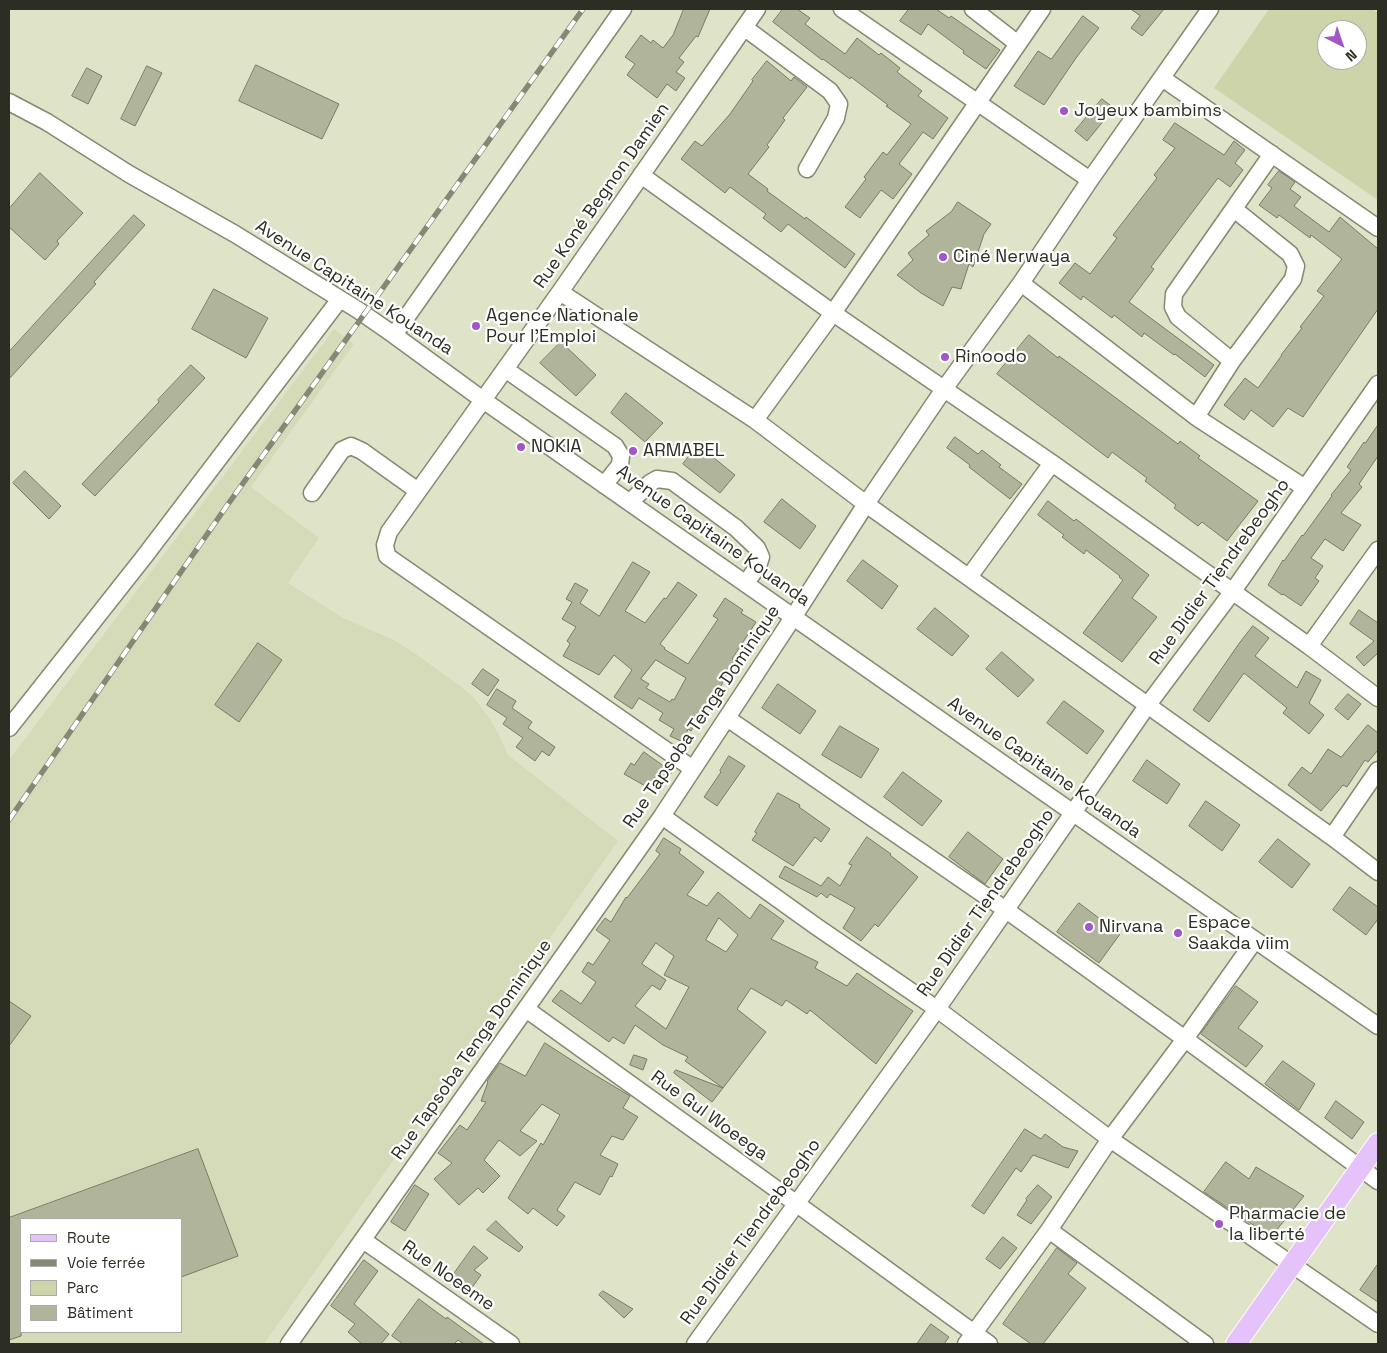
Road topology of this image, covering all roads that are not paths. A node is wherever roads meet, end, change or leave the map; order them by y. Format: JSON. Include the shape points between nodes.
{"nodes":[{"id":1,"x":623,"y":9,"type":"edge"},
{"id":2,"x":757,"y":9,"type":"edge"},
{"id":3,"x":842,"y":9,"type":"edge"},
{"id":4,"x":973,"y":9,"type":"edge"},
{"id":5,"x":1042,"y":9,"type":"edge"},
{"id":6,"x":1210,"y":9,"type":"edge"},
{"id":7,"x":745,"y":28,"type":"junction"},
{"id":8,"x":1018,"y":44,"type":"junction"},
{"id":9,"x":1162,"y":78,"type":"junction"},
{"id":10,"x":9,"y":102,"type":"edge"},
{"id":11,"x":977,"y":103,"type":"junction"},
{"id":12,"x":1272,"y":154,"type":"junction"},
{"id":13,"x":807,"y":169,"type":"dead end"},
{"id":14,"x":641,"y":175,"type":"junction"},
{"id":15,"x":1090,"y":180,"type":"junction"},
{"id":16,"x":1234,"y":209,"type":"junction"},
{"id":17,"x":1378,"y":228,"type":"edge"},
{"id":18,"x":1021,"y":283,"type":"junction"},
{"id":19,"x":560,"y":292,"type":"junction"},
{"id":20,"x":340,"y":299,"type":"junction"},
{"id":21,"x":833,"y":313,"type":"junction"},
{"id":22,"x":394,"y":335,"type":"junction"},
{"id":23,"x":1232,"y":361,"type":"junction"},
{"id":24,"x":505,"y":369,"type":"junction"},
{"id":25,"x":1377,"y":387,"type":"edge"},
{"id":26,"x":944,"y":389,"type":"junction"},
{"id":27,"x":483,"y":400,"type":"junction"},
{"id":28,"x":1196,"y":417,"type":"junction"},
{"id":29,"x":755,"y":420,"type":"junction"},
{"id":30,"x":1052,"y":463,"type":"junction"},
{"id":31,"x":604,"y":485,"type":"junction"},
{"id":32,"x":1305,"y":488,"type":"junction"},
{"id":33,"x":418,"y":491,"type":"junction"},
{"id":34,"x":312,"y":493,"type":"dead end"},
{"id":35,"x":630,"y":502,"type":"junction"},
{"id":36,"x":866,"y":504,"type":"junction"},
{"id":37,"x":1378,"y":550,"type":"edge"},
{"id":38,"x":969,"y":578,"type":"junction"},
{"id":39,"x":746,"y":583,"type":"junction"},
{"id":40,"x":1233,"y":591,"type":"junction"},
{"id":41,"x":794,"y":616,"type":"junction"},
{"id":42,"x":1309,"y":646,"type":"junction"},
{"id":43,"x":1378,"y":698,"type":"edge"},
{"id":44,"x":1147,"y":706,"type":"junction"},
{"id":45,"x":727,"y":718,"type":"junction"},
{"id":46,"x":9,"y":728,"type":"edge"},
{"id":47,"x":693,"y":769,"type":"junction"},
{"id":48,"x":1378,"y":770,"type":"edge"},
{"id":49,"x":1073,"y":813,"type":"junction"},
{"id":50,"x":662,"y":816,"type":"junction"},
{"id":51,"x":1332,"y":837,"type":"junction"},
{"id":52,"x":1378,"y":872,"type":"edge"},
{"id":53,"x":1006,"y":910,"type":"junction"},
{"id":54,"x":1255,"y":940,"type":"junction"},
{"id":55,"x":526,"y":1009,"type":"junction"},
{"id":56,"x":937,"y":1009,"type":"junction"},
{"id":57,"x":1378,"y":1026,"type":"edge"},
{"id":58,"x":1185,"y":1039,"type":"junction"},
{"id":59,"x":1110,"y":1140,"type":"junction"},
{"id":60,"x":1378,"y":1144,"type":"edge"},
{"id":61,"x":1361,"y":1168,"type":"junction"},
{"id":62,"x":1378,"y":1181,"type":"edge"},
{"id":63,"x":797,"y":1204,"type":"junction"},
{"id":64,"x":1049,"y":1230,"type":"junction"},
{"id":65,"x":363,"y":1240,"type":"junction"},
{"id":66,"x":1293,"y":1265,"type":"junction"},
{"id":67,"x":1378,"y":1324,"type":"edge"},
{"id":68,"x":970,"y":1339,"type":"edge"},
{"id":69,"x":289,"y":1344,"type":"edge"},
{"id":70,"x":511,"y":1344,"type":"edge"},
{"id":71,"x":695,"y":1344,"type":"edge"},
{"id":72,"x":989,"y":1344,"type":"edge"},
{"id":73,"x":1205,"y":1344,"type":"edge"},
{"id":74,"x":1236,"y":1344,"type":"edge"}],
"edges":[{"from":1,"to":22,"type":"street"},
{"from":2,"to":7,"type":"street","name":"Rue Koné Begnon Damien"},
{"from":3,"to":11,"type":"street"},
{"from":4,"to":8,"type":"street"},
{"from":5,"to":8,"type":"street"},
{"from":6,"to":9,"type":"street","name":"Rue Tapsoba Tenga Dominique"},
{"from":7,"to":13,"type":"street","via":[[830,91],[839,104],[836,118]]},
{"from":7,"to":14,"type":"street","name":"Rue Koné Begnon Damien"},
{"from":8,"to":11,"type":"street"},
{"from":9,"to":12,"type":"street"},
{"from":9,"to":15,"type":"street","name":"Rue Tapsoba Tenga Dominique"},
{"from":10,"to":20,"type":"street","name":"Avenue Capitaine Kouanda"},
{"from":11,"to":15,"type":"street"},
{"from":11,"to":21,"type":"street"},
{"from":12,"to":16,"type":"street"},
{"from":12,"to":17,"type":"street"},
{"from":14,"to":19,"type":"street","name":"Rue Koné Begnon Damien"},
{"from":14,"to":21,"type":"street"},
{"from":15,"to":18,"type":"street","name":"Rue Tapsoba Tenga Dominique"},
{"from":16,"to":23,"type":"street","via":[[1174,294],[1173,306],[1178,317]]},
{"from":16,"to":23,"type":"street","via":[[1290,254],[1296,266],[1293,279]]},
{"from":18,"to":26,"type":"street","name":"Rue Tapsoba Tenga Dominique"},
{"from":18,"to":28,"type":"street"},
{"from":19,"to":24,"type":"street","name":"Rue Koné Begnon Damien"},
{"from":19,"to":29,"type":"street"},
{"from":20,"to":22,"type":"street","name":"Avenue Capitaine Kouanda"},
{"from":20,"to":46,"type":"street"},
{"from":21,"to":26,"type":"street"},
{"from":21,"to":29,"type":"street"},
{"from":22,"to":27,"type":"street","name":"Avenue Capitaine Kouanda"},
{"from":23,"to":28,"type":"street"},
{"from":24,"to":27,"type":"street","name":"Rue Koné Begnon Damien"},
{"from":24,"to":31,"type":"street","via":[[615,446],[621,456],[620,465]]},
{"from":25,"to":32,"type":"street","name":"Rue Didier Tiendrebeogho"},
{"from":26,"to":30,"type":"street"},
{"from":26,"to":36,"type":"street","name":"Rue Tapsoba Tenga Dominique"},
{"from":27,"to":31,"type":"street","name":"Avenue Capitaine Kouanda"},
{"from":27,"to":33,"type":"street","name":"Rue Koné Begnon Damien"},
{"from":28,"to":32,"type":"street"},
{"from":29,"to":36,"type":"street"},
{"from":30,"to":38,"type":"street"},
{"from":30,"to":40,"type":"street"},
{"from":31,"to":35,"type":"street","name":"Avenue Capitaine Kouanda"},
{"from":32,"to":40,"type":"street","name":"Rue Didier Tiendrebeogho"},
{"from":33,"to":34,"type":"street","via":[[351,446],[342,450]]},
{"from":33,"to":47,"type":"street","name":"Rue Koné Begnon Damien","via":[[389,532],[385,545],[387,556]]},
{"from":35,"to":39,"type":"street","name":"Avenue Capitaine Kouanda"},
{"from":35,"to":39,"type":"street","via":[[657,479],[672,481],[736,528],[757,548],[761,557]]},
{"from":36,"to":38,"type":"street"},
{"from":36,"to":41,"type":"street","name":"Rue Tapsoba Tenga Dominique"},
{"from":37,"to":42,"type":"street"},
{"from":38,"to":44,"type":"street"},
{"from":39,"to":41,"type":"street","name":"Avenue Capitaine Kouanda"},
{"from":40,"to":42,"type":"street"},
{"from":40,"to":44,"type":"street","name":"Rue Didier Tiendrebeogho"},
{"from":41,"to":45,"type":"street","name":"Rue Tapsoba Tenga Dominique"},
{"from":41,"to":49,"type":"street","name":"Avenue Capitaine Kouanda"},
{"from":42,"to":43,"type":"street"},
{"from":44,"to":49,"type":"street","name":"Rue Didier Tiendrebeogho"},
{"from":44,"to":51,"type":"street"},
{"from":45,"to":47,"type":"street","name":"Rue Tapsoba Tenga Dominique"},
{"from":45,"to":53,"type":"street"},
{"from":47,"to":50,"type":"street","name":"Rue Tapsoba Tenga Dominique"},
{"from":48,"to":51,"type":"street"},
{"from":49,"to":53,"type":"street","name":"Rue Didier Tiendrebeogho"},
{"from":49,"to":54,"type":"street","name":"Avenue Capitaine Kouanda"},
{"from":50,"to":55,"type":"street","name":"Rue Tapsoba Tenga Dominique"},
{"from":50,"to":56,"type":"street"},
{"from":51,"to":52,"type":"street"},
{"from":53,"to":56,"type":"street","name":"Rue Didier Tiendrebeogho"},
{"from":53,"to":58,"type":"street"},
{"from":54,"to":57,"type":"street","name":"Avenue Capitaine Kouanda"},
{"from":54,"to":58,"type":"street"},
{"from":55,"to":63,"type":"street","name":"Rue Gul Woeega"},
{"from":55,"to":65,"type":"street","name":"Rue Tapsoba Tenga Dominique"},
{"from":56,"to":59,"type":"street"},
{"from":56,"to":63,"type":"street","name":"Rue Didier Tiendrebeogho"},
{"from":58,"to":59,"type":"street"},
{"from":58,"to":61,"type":"street"},
{"from":59,"to":64,"type":"street"},
{"from":59,"to":66,"type":"street"},
{"from":60,"to":61,"type":"main road"},
{"from":61,"to":62,"type":"street"},
{"from":61,"to":66,"type":"main road"},
{"from":63,"to":68,"type":"street","name":"Rue Gul Woeega"},
{"from":63,"to":71,"type":"street","name":"Rue Didier Tiendrebeogho"},
{"from":64,"to":68,"type":"street"},
{"from":64,"to":73,"type":"street"},
{"from":65,"to":69,"type":"street","name":"Rue Tapsoba Tenga Dominique"},
{"from":65,"to":70,"type":"street","name":"Rue Noeeme"},
{"from":66,"to":67,"type":"street"},
{"from":66,"to":74,"type":"main road"},
{"from":68,"to":72,"type":"street","name":"Rue Gul Woeega"}]}
